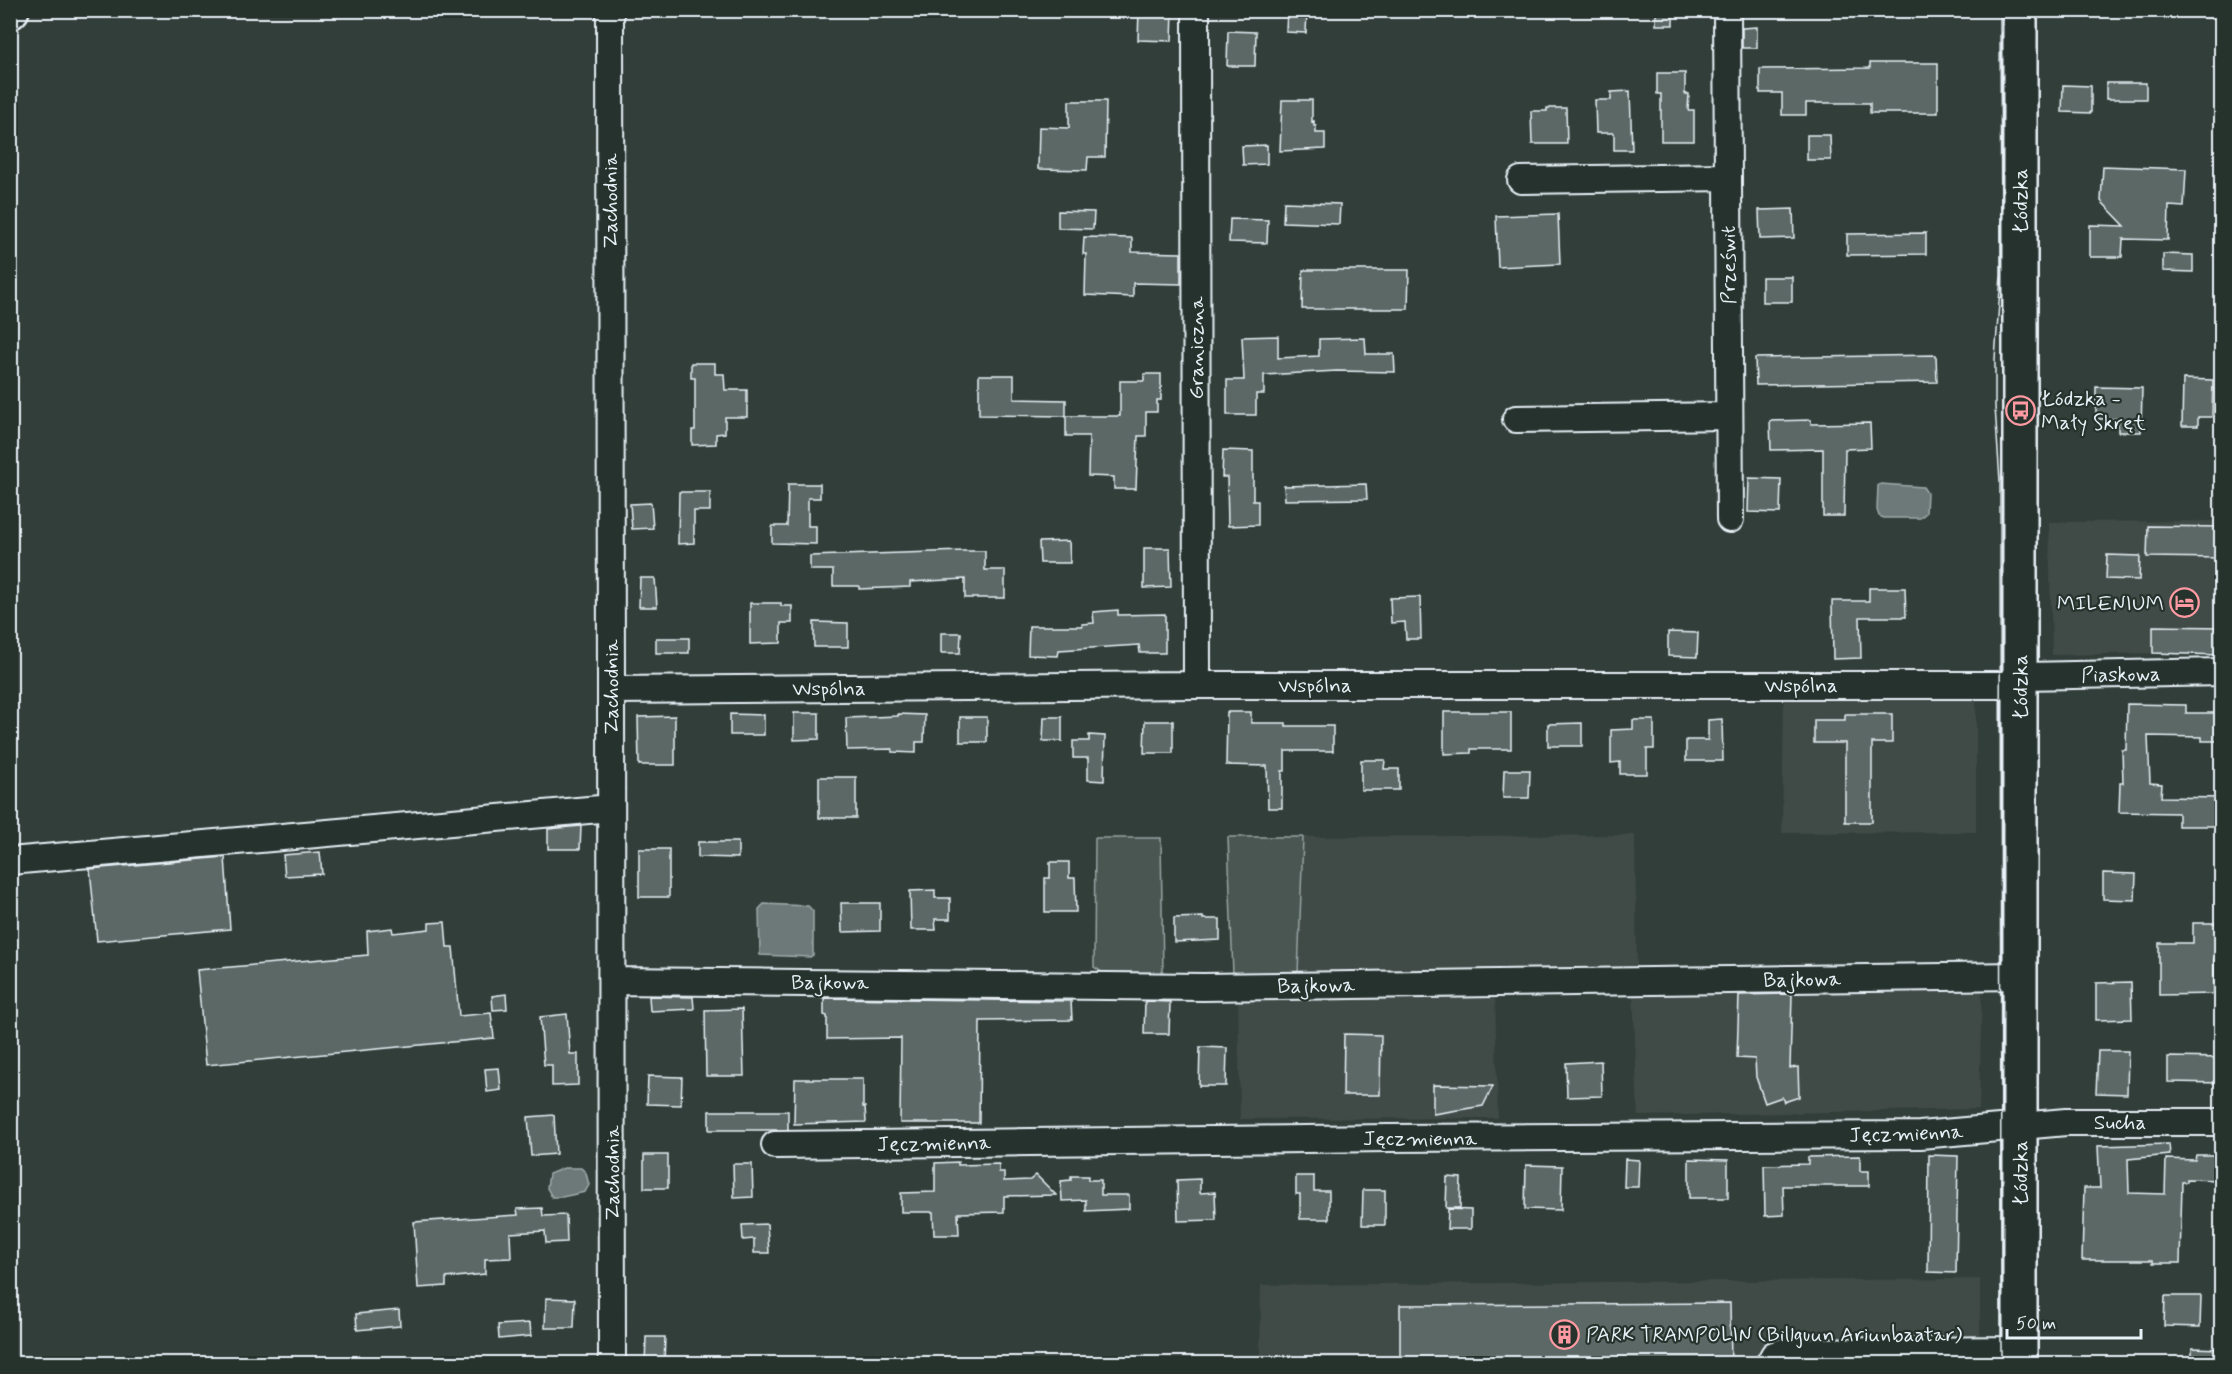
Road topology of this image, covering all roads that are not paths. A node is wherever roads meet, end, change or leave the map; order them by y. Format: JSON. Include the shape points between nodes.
{"nodes":[{"id":1,"x":610,"y":10,"type":"edge"},
{"id":2,"x":1196,"y":10,"type":"edge"},
{"id":3,"x":1727,"y":10,"type":"edge"},
{"id":4,"x":2020,"y":10,"type":"edge"},
{"id":5,"x":1728,"y":177,"type":"junction"},
{"id":6,"x":1521,"y":180,"type":"dead end"},
{"id":7,"x":1729,"y":417,"type":"junction"},
{"id":8,"x":1516,"y":419,"type":"dead end"},
{"id":9,"x":1730,"y":519,"type":"dead end"},
{"id":10,"x":2222,"y":672,"type":"edge"},
{"id":11,"x":2020,"y":680,"type":"junction"},
{"id":12,"x":1197,"y":685,"type":"junction"},
{"id":13,"x":611,"y":690,"type":"junction"},
{"id":14,"x":611,"y":808,"type":"junction"},
{"id":15,"x":10,"y":861,"type":"edge"},
{"id":16,"x":2020,"y":976,"type":"junction"},
{"id":17,"x":612,"y":981,"type":"junction"},
{"id":18,"x":2222,"y":1122,"type":"edge"},
{"id":19,"x":2020,"y":1126,"type":"junction"},
{"id":20,"x":775,"y":1145,"type":"dead end"},
{"id":21,"x":2020,"y":1357,"type":"edge"},
{"id":22,"x":612,"y":1364,"type":"edge"},
{"id":23,"x":1768,"y":1364,"type":"edge"}],
"edges":[{"from":1,"to":13,"type":"street","name":"Zachodnia"},
{"from":2,"to":12,"type":"street","name":"Graniczna"},
{"from":3,"to":5,"type":"street","name":"Prześwit"},
{"from":4,"to":11,"type":"main road","name":"Łódzka"},
{"from":5,"to":6,"type":"street"},
{"from":5,"to":7,"type":"street","name":"Prześwit"},
{"from":7,"to":8,"type":"street"},
{"from":7,"to":9,"type":"street","name":"Prześwit"},
{"from":10,"to":11,"type":"street","name":"Piaskowa"},
{"from":11,"to":12,"type":"street","name":"Wspólna"},
{"from":11,"to":16,"type":"main road","name":"Łódzka"},
{"from":12,"to":13,"type":"street","name":"Wspólna"},
{"from":13,"to":14,"type":"street","name":"Zachodnia"},
{"from":14,"to":15,"type":"street"},
{"from":14,"to":17,"type":"street","name":"Zachodnia"},
{"from":16,"to":17,"type":"street","name":"Bajkowa","via":[[1203,987]]},
{"from":16,"to":19,"type":"main road","name":"Łódzka"},
{"from":17,"to":22,"type":"street","name":"Zachodnia"},
{"from":18,"to":19,"type":"street","name":"Sucha","via":[[2066,1122]]},
{"from":19,"to":20,"type":"street","name":"Jęczmienna","via":[[1920,1135]]},
{"from":19,"to":21,"type":"main road","name":"Łódzka"},
{"from":21,"to":23,"type":"street","via":[[1783,1352],[1773,1355]]}]}
